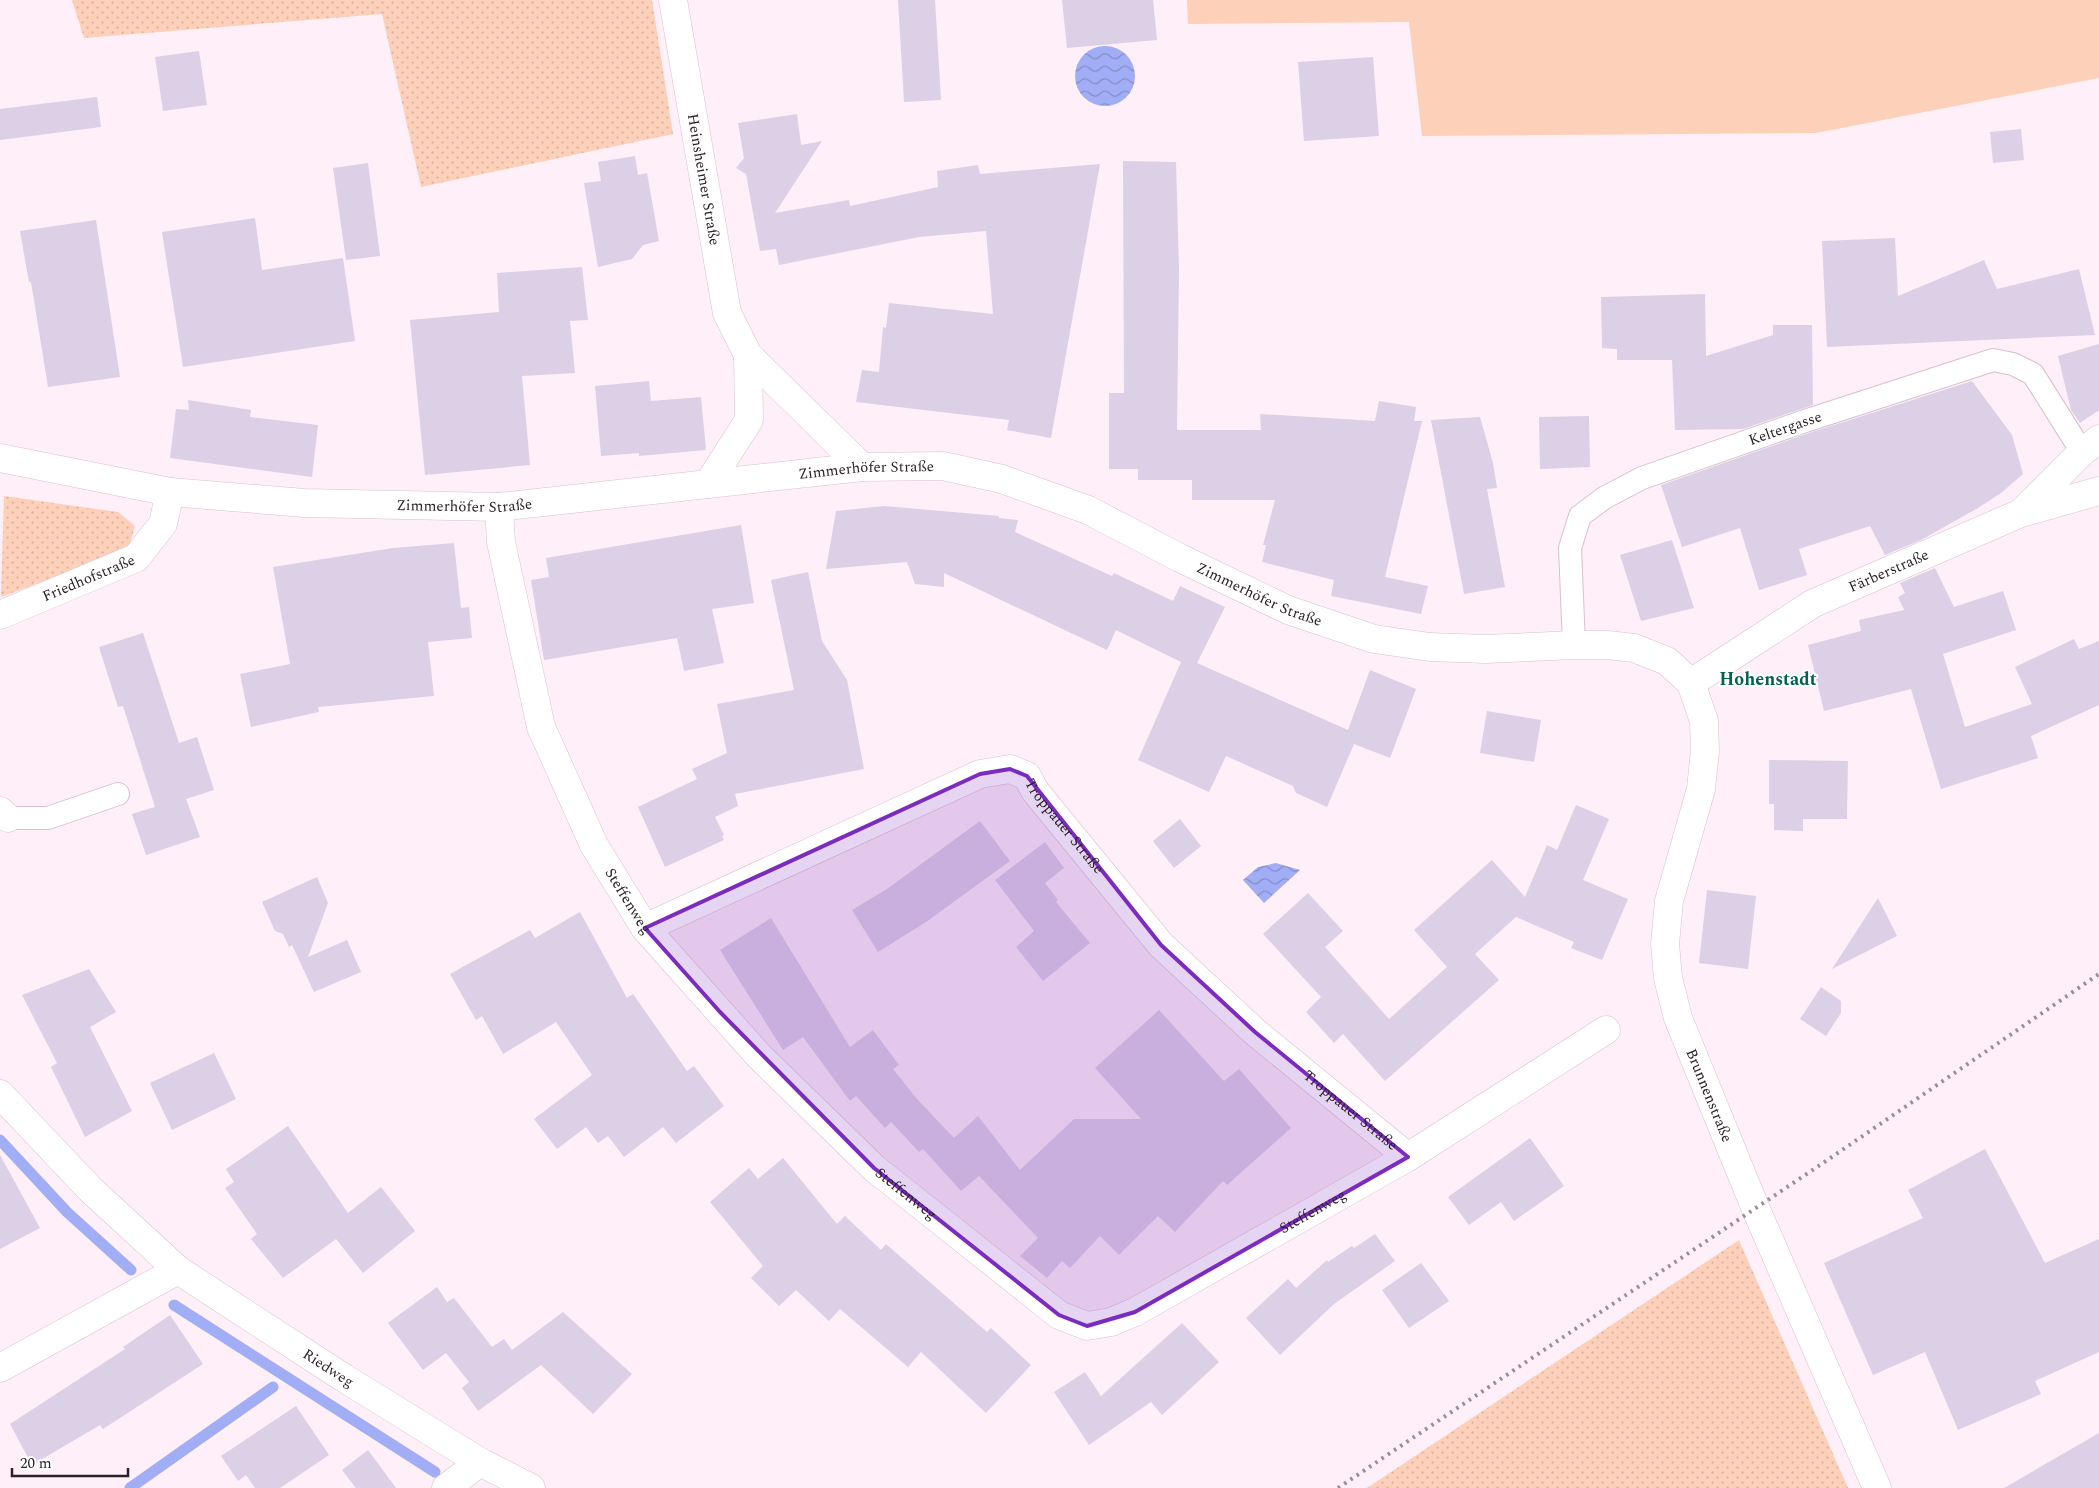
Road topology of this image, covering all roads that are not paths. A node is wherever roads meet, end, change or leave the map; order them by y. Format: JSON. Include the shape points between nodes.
{"nodes":[{"id":1,"x":673,"y":0,"type":"edge"},
{"id":2,"x":748,"y":355,"type":"junction"},
{"id":3,"x":2091,"y":446,"type":"edge"},
{"id":4,"x":0,"y":458,"type":"edge"},
{"id":5,"x":862,"y":467,"type":"junction"},
{"id":6,"x":708,"y":484,"type":"junction"},
{"id":7,"x":2099,"y":491,"type":"edge"},
{"id":8,"x":170,"y":492,"type":"junction"},
{"id":9,"x":499,"y":507,"type":"junction"},
{"id":10,"x":2021,"y":513,"type":"junction"},
{"id":11,"x":0,"y":615,"type":"edge"},
{"id":12,"x":1574,"y":645,"type":"junction"},
{"id":13,"x":1691,"y":683,"type":"junction"},
{"id":14,"x":118,"y":794,"type":"dead end"},
{"id":15,"x":4,"y":814,"type":"edge"},
{"id":16,"x":645,"y":928,"type":"junction"},
{"id":17,"x":1606,"y":1030,"type":"dead end"},
{"id":18,"x":0,"y":1094,"type":"edge"},
{"id":19,"x":1408,"y":1157,"type":"junction"},
{"id":20,"x":178,"y":1270,"type":"junction"},
{"id":21,"x":0,"y":1368,"type":"edge"},
{"id":22,"x":480,"y":1462,"type":"junction"},
{"id":23,"x":446,"y":1488,"type":"edge"},
{"id":24,"x":530,"y":1488,"type":"edge"},
{"id":25,"x":1877,"y":1488,"type":"edge"}],
"edges":[{"from":1,"to":2,"type":"street","name":"Heinsheimer Straße","via":[[727,313]]},
{"from":2,"to":5,"type":"street","name":"Heinsheimer Straße"},
{"from":2,"to":6,"type":"street","name":"Heinsheimer Straße","via":[[749,420]]},
{"from":3,"to":10,"type":"street"},
{"from":3,"to":12,"type":"lane","name":"Keltergasse","via":[[2032,374],[2013,364],[1993,360],[1642,478],[1604,498],[1580,516],[1570,548]]},
{"from":4,"to":8,"type":"street","name":"Zimmerhöfer Straße"},
{"from":5,"to":6,"type":"street","name":"Zimmerhöfer Straße"},
{"from":5,"to":12,"type":"street","name":"Zimmerhöfer Straße","via":[[943,466],[1002,479],[1088,510],[1288,610],[1374,639],[1430,647],[1477,649]]},
{"from":6,"to":9,"type":"street","name":"Zimmerhöfer Straße"},
{"from":7,"to":10,"type":"street","name":"Färberstraße"},
{"from":8,"to":9,"type":"street","name":"Zimmerhöfer Straße","via":[[304,503]]},
{"from":8,"to":11,"type":"street","name":"Friedhofstraße","via":[[163,524],[136,558]]},
{"from":9,"to":16,"type":"street","name":"Steffenweg","via":[[502,542],[541,727],[594,845]]},
{"from":10,"to":13,"type":"street","name":"Färberstraße","via":[[1812,604]]},
{"from":12,"to":13,"type":"street","name":"Zimmerhöfer Straße","via":[[1634,648],[1667,661]]},
{"from":13,"to":25,"type":"street","name":"Brunnenstraße","via":[[1704,721],[1705,751],[1701,789],[1669,901],[1665,944],[1668,978],[1678,1018],[1755,1207]]},
{"from":14,"to":15,"type":"lane","via":[[48,818]]},
{"from":16,"to":19,"type":"street","name":"Troppauer Straße","via":[[980,774],[1010,769],[1027,776],[1035,791],[1161,945],[1255,1032]]},
{"from":16,"to":19,"type":"street","name":"Steffenweg","via":[[759,1056],[874,1168],[1059,1315],[1087,1326],[1111,1322],[1136,1312]]},
{"from":17,"to":19,"type":"street","name":"Steffenweg"},
{"from":18,"to":20,"type":"street","name":"Riedweg","via":[[90,1189]]},
{"from":20,"to":21,"type":"street"},
{"from":20,"to":22,"type":"street","name":"Riedweg"},
{"from":22,"to":23,"type":"street"},
{"from":22,"to":24,"type":"street","name":"Riedweg"}]}
